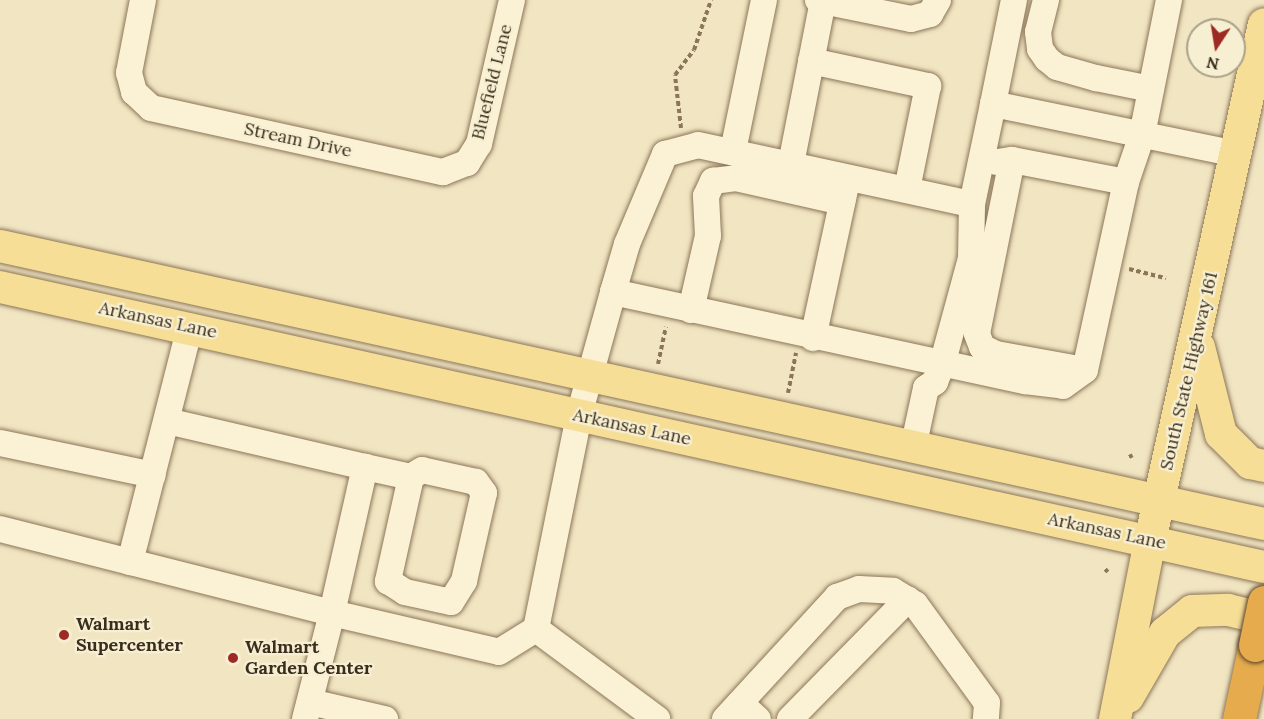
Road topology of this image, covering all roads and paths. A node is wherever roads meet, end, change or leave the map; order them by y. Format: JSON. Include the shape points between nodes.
{"nodes":[{"id":1,"x":143,"y":0,"type":"edge"},
{"id":2,"x":512,"y":0,"type":"edge"},
{"id":3,"x":711,"y":0,"type":"edge"},
{"id":4,"x":764,"y":0,"type":"edge"},
{"id":5,"x":938,"y":0,"type":"edge"},
{"id":6,"x":1014,"y":0,"type":"edge"},
{"id":7,"x":1046,"y":0,"type":"edge"},
{"id":8,"x":1168,"y":0,"type":"edge"},
{"id":9,"x":821,"y":1,"type":"edge"},
{"id":10,"x":1264,"y":24,"type":"edge"},
{"id":11,"x":811,"y":61,"type":"junction"},
{"id":12,"x":1151,"y":89,"type":"junction"},
{"id":13,"x":993,"y":104,"type":"junction"},
{"id":14,"x":681,"y":131,"type":"dead end"},
{"id":15,"x":1142,"y":135,"type":"junction"},
{"id":16,"x":733,"y":151,"type":"junction"},
{"id":17,"x":1236,"y":154,"type":"junction"},
{"id":18,"x":1012,"y":160,"type":"junction"},
{"id":19,"x":467,"y":163,"type":"joint"},
{"id":20,"x":791,"y":164,"type":"junction"},
{"id":21,"x":980,"y":165,"type":"junction"},
{"id":22,"x":1126,"y":183,"type":"junction"},
{"id":23,"x":845,"y":189,"type":"junction"},
{"id":24,"x":907,"y":189,"type":"junction"},
{"id":25,"x":972,"y":204,"type":"junction"},
{"id":26,"x":0,"y":246,"type":"edge"},
{"id":27,"x":1124,"y":268,"type":"dead end"},
{"id":28,"x":1166,"y":278,"type":"dead end"},
{"id":29,"x":0,"y":287,"type":"edge"},
{"id":30,"x":613,"y":292,"type":"junction"},
{"id":31,"x":691,"y":310,"type":"junction"},
{"id":32,"x":668,"y":319,"type":"dead end"},
{"id":33,"x":190,"y":327,"type":"junction"},
{"id":34,"x":806,"y":336,"type":"junction"},
{"id":35,"x":1196,"y":338,"type":"junction"},
{"id":36,"x":658,"y":364,"type":"dead end"},
{"id":37,"x":1085,"y":370,"type":"junction"},
{"id":38,"x":938,"y":374,"type":"junction"},
{"id":39,"x":588,"y":376,"type":"junction"},
{"id":40,"x":788,"y":393,"type":"dead end"},
{"id":41,"x":579,"y":415,"type":"junction"},
{"id":42,"x":167,"y":421,"type":"junction"},
{"id":43,"x":0,"y":443,"type":"edge"},
{"id":44,"x":922,"y":450,"type":"junction"},
{"id":45,"x":1264,"y":466,"type":"edge"},
{"id":46,"x":365,"y":467,"type":"junction"},
{"id":47,"x":153,"y":475,"type":"junction"},
{"id":48,"x":411,"y":477,"type":"junction"},
{"id":49,"x":1159,"y":502,"type":"junction"},
{"id":50,"x":1264,"y":524,"type":"edge"},
{"id":51,"x":0,"y":529,"type":"edge"},
{"id":52,"x":1150,"y":541,"type":"junction"},
{"id":53,"x":130,"y":562,"type":"junction"},
{"id":54,"x":1264,"y":567,"type":"edge"},
{"id":55,"x":908,"y":600,"type":"junction"},
{"id":56,"x":1264,"y":602,"type":"edge"},
{"id":57,"x":332,"y":613,"type":"junction"},
{"id":58,"x":536,"y":629,"type":"junction"},
{"id":59,"x":1260,"y":632,"type":"edge"},
{"id":60,"x":308,"y":711,"type":"edge"},
{"id":61,"x":741,"y":714,"type":"edge"},
{"id":62,"x":385,"y":719,"type":"edge"},
{"id":63,"x":657,"y":719,"type":"edge"},
{"id":64,"x":790,"y":719,"type":"edge"},
{"id":65,"x":986,"y":719,"type":"edge"},
{"id":66,"x":1115,"y":719,"type":"edge"},
{"id":67,"x":1239,"y":719,"type":"edge"}],
"edges":[{"from":1,"to":19,"type":"street","name":"Stream Drive","via":[[129,73],[134,92],[151,108],[443,172]]},
{"from":2,"to":19,"type":"street","name":"Bluefield Lane","via":[[479,144]]},
{"from":3,"to":14,"type":"path","via":[[694,50],[675,75]]},
{"from":4,"to":16,"type":"street"},
{"from":5,"to":9,"type":"street","via":[[930,14],[911,19]]},
{"from":6,"to":13,"type":"street"},
{"from":7,"to":12,"type":"street","via":[[1038,32],[1040,49],[1047,59],[1057,67]]},
{"from":8,"to":12,"type":"street"},
{"from":9,"to":11,"type":"street"},
{"from":10,"to":17,"type":"main road","name":"South State Highway 161"},
{"from":11,"to":20,"type":"street"},
{"from":11,"to":24,"type":"street","via":[[928,86]]},
{"from":12,"to":15,"type":"street"},
{"from":13,"to":15,"type":"street"},
{"from":13,"to":21,"type":"street"},
{"from":15,"to":17,"type":"street"},
{"from":15,"to":22,"type":"street"},
{"from":16,"to":20,"type":"street"},
{"from":16,"to":30,"type":"street","via":[[698,145],[665,154],[627,244]]},
{"from":17,"to":35,"type":"main road","name":"South State Highway 161"},
{"from":18,"to":21,"type":"street"},
{"from":18,"to":22,"type":"street"},
{"from":18,"to":37,"type":"street","via":[[977,334],[982,347],[996,354]]},
{"from":20,"to":23,"type":"street"},
{"from":21,"to":25,"type":"street"},
{"from":22,"to":37,"type":"street"},
{"from":23,"to":24,"type":"street"},
{"from":23,"to":31,"type":"street","via":[[736,178],[713,181],[706,196],[708,236]]},
{"from":23,"to":34,"type":"street"},
{"from":24,"to":25,"type":"street"},
{"from":25,"to":38,"type":"street","via":[[971,258]]},
{"from":26,"to":39,"type":"main road","name":"Arkansas Lane"},
{"from":27,"to":28,"type":"path"},
{"from":29,"to":33,"type":"main road","name":"Arkansas Lane"},
{"from":30,"to":31,"type":"street"},
{"from":30,"to":39,"type":"street"},
{"from":31,"to":34,"type":"street"},
{"from":32,"to":36,"type":"path"},
{"from":33,"to":41,"type":"main road","name":"Arkansas Lane"},
{"from":33,"to":42,"type":"street"},
{"from":34,"to":38,"type":"street"},
{"from":34,"to":40,"type":"path"},
{"from":35,"to":45,"type":"main road","via":[[1221,434],[1250,463]]},
{"from":35,"to":49,"type":"main road","name":"South State Highway 161"},
{"from":37,"to":38,"type":"street","via":[[1063,386]]},
{"from":38,"to":44,"type":"street","via":[[941,392]]},
{"from":39,"to":41,"type":"street"},
{"from":39,"to":44,"type":"main road","name":"Arkansas Lane"},
{"from":41,"to":52,"type":"main road","name":"Arkansas Lane"},
{"from":41,"to":58,"type":"street"},
{"from":42,"to":46,"type":"street"},
{"from":42,"to":47,"type":"street"},
{"from":43,"to":47,"type":"street"},
{"from":44,"to":49,"type":"main road","name":"Arkansas Lane"},
{"from":46,"to":48,"type":"street"},
{"from":46,"to":57,"type":"street"},
{"from":47,"to":53,"type":"street"},
{"from":48,"to":48,"type":"street","via":[[388,581],[405,592],[451,602],[464,581],[484,493],[476,482],[422,470]]},
{"from":49,"to":50,"type":"main road","name":"Arkansas Lane"},
{"from":49,"to":52,"type":"main road","name":"South State Highway 161"},
{"from":51,"to":53,"type":"street"},
{"from":52,"to":54,"type":"main road","name":"Arkansas Lane"},
{"from":52,"to":66,"type":"main road","name":"South State Highway 161"},
{"from":53,"to":57,"type":"street"},
{"from":55,"to":61,"type":"street","via":[[893,591],[859,589],[837,597]]},
{"from":55,"to":64,"type":"street"},
{"from":55,"to":65,"type":"street","via":[[915,604],[987,703]]},
{"from":56,"to":59,"type":"highway","bridge":true},
{"from":57,"to":58,"type":"street","via":[[499,652]]},
{"from":57,"to":60,"type":"street"},
{"from":58,"to":63,"type":"street"},
{"from":59,"to":66,"type":"main road","via":[[1228,610],[1192,611],[1165,633]]},
{"from":59,"to":67,"type":"highway"},
{"from":60,"to":62,"type":"street"}]}
